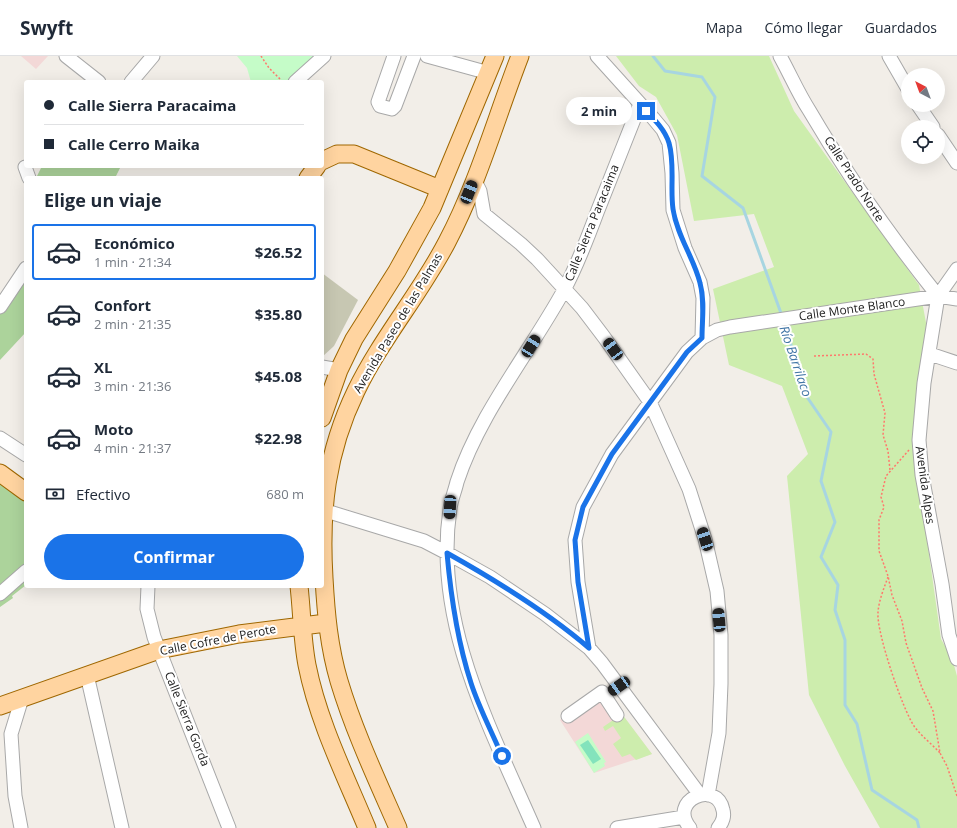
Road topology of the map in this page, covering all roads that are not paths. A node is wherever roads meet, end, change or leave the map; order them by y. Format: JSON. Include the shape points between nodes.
{"nodes":[{"id":1,"x":66,"y":56,"type":"edge"},
{"id":2,"x":153,"y":56,"type":"edge"},
{"id":3,"x":324,"y":56,"type":"edge"},
{"id":4,"x":394,"y":56,"type":"edge"},
{"id":5,"x":414,"y":56,"type":"edge"},
{"id":6,"x":427,"y":56,"type":"edge"},
{"id":7,"x":495,"y":56,"type":"edge"},
{"id":8,"x":520,"y":56,"type":"edge"},
{"id":9,"x":597,"y":56,"type":"edge"},
{"id":10,"x":780,"y":56,"type":"edge"},
{"id":11,"x":889,"y":56,"type":"edge"},
{"id":12,"x":489,"y":73,"type":"junction"},
{"id":13,"x":901,"y":77,"type":"edge"},
{"id":14,"x":96,"y":80,"type":"edge"},
{"id":15,"x":133,"y":80,"type":"edge"},
{"id":16,"x":297,"y":80,"type":"edge"},
{"id":17,"x":640,"y":104,"type":"junction"},
{"id":18,"x":945,"y":145,"type":"edge"},
{"id":19,"x":324,"y":160,"type":"edge"},
{"id":20,"x":957,"y":163,"type":"edge"},
{"id":21,"x":450,"y":169,"type":"junction"},
{"id":22,"x":474,"y":179,"type":"junction"},
{"id":23,"x":440,"y":189,"type":"junction"},
{"id":24,"x":432,"y":208,"type":"junction"},
{"id":25,"x":458,"y":219,"type":"junction"},
{"id":26,"x":957,"y":269,"type":"edge"},
{"id":27,"x":24,"y":271,"type":"edge"},
{"id":28,"x":565,"y":288,"type":"junction"},
{"id":29,"x":938,"y":296,"type":"junction"},
{"id":30,"x":957,"y":299,"type":"edge"},
{"id":31,"x":0,"y":307,"type":"edge"},
{"id":32,"x":702,"y":338,"type":"junction"},
{"id":33,"x":930,"y":354,"type":"junction"},
{"id":34,"x":957,"y":363,"type":"edge"},
{"id":35,"x":324,"y":367,"type":"edge"},
{"id":36,"x":339,"y":370,"type":"junction"},
{"id":37,"x":356,"y":390,"type":"junction"},
{"id":38,"x":650,"y":402,"type":"junction"},
{"id":39,"x":324,"y":412,"type":"edge"},
{"id":40,"x":0,"y":438,"type":"edge"},
{"id":41,"x":24,"y":454,"type":"edge"},
{"id":42,"x":1,"y":474,"type":"edge"},
{"id":43,"x":24,"y":491,"type":"edge"},
{"id":44,"x":324,"y":502,"type":"edge"},
{"id":45,"x":324,"y":510,"type":"edge"},
{"id":46,"x":447,"y":553,"type":"junction"},
{"id":47,"x":24,"y":573,"type":"edge"},
{"id":48,"x":324,"y":582,"type":"edge"},
{"id":49,"x":148,"y":588,"type":"edge"},
{"id":50,"x":299,"y":588,"type":"edge"},
{"id":51,"x":0,"y":594,"type":"edge"},
{"id":52,"x":326,"y":622,"type":"junction"},
{"id":53,"x":303,"y":625,"type":"junction"},
{"id":54,"x":589,"y":648,"type":"junction"},
{"id":55,"x":159,"y":650,"type":"junction"},
{"id":56,"x":957,"y":658,"type":"edge"},
{"id":57,"x":87,"y":675,"type":"junction"},
{"id":58,"x":619,"y":686,"type":"junction"},
{"id":59,"x":604,"y":696,"type":"junction"},
{"id":60,"x":22,"y":698,"type":"junction"},
{"id":61,"x":0,"y":706,"type":"edge"},
{"id":62,"x":568,"y":716,"type":"dead end"},
{"id":63,"x":617,"y":716,"type":"dead end"},
{"id":64,"x":704,"y":795,"type":"junction"},
{"id":65,"x":687,"y":822,"type":"edge"},
{"id":66,"x":721,"y":827,"type":"edge"},
{"id":67,"x":21,"y":828,"type":"edge"},
{"id":68,"x":122,"y":828,"type":"edge"},
{"id":69,"x":229,"y":828,"type":"edge"},
{"id":70,"x":367,"y":828,"type":"edge"},
{"id":71,"x":398,"y":828,"type":"edge"},
{"id":72,"x":534,"y":828,"type":"edge"},
{"id":73,"x":617,"y":828,"type":"edge"}],
"edges":[{"from":1,"to":14,"type":"street"},
{"from":2,"to":15,"type":"street"},
{"from":3,"to":16,"type":"street"},
{"from":4,"to":5,"type":"street","via":[[378,104],[392,109]]},
{"from":6,"to":12,"type":"street"},
{"from":7,"to":12,"type":"main road","name":"Avenida Paseo de las Palmas"},
{"from":8,"to":22,"type":"main road","name":"Avenida Paseo de las Palmas"},
{"from":9,"to":17,"type":"street"},
{"from":10,"to":29,"type":"street","name":"Calle Prado Norte","via":[[808,109],[858,188],[898,246]]},
{"from":11,"to":13,"type":"street"},
{"from":12,"to":21,"type":"main road","name":"Avenida Paseo de las Palmas"},
{"from":17,"to":28,"type":"street","name":"Calle Sierra Paracaima","via":[[580,259]]},
{"from":17,"to":32,"type":"street","via":[[663,130],[669,143],[673,210],[685,248],[700,282],[703,298]]},
{"from":18,"to":20,"type":"street"},
{"from":19,"to":23,"type":"main road","via":[[337,154],[354,154]]},
{"from":21,"to":22,"type":"main road","via":[[464,169]]},
{"from":21,"to":23,"type":"main road","name":"Avenida Paseo de las Palmas"},
{"from":22,"to":25,"type":"main road","name":"Avenida Paseo de las Palmas"},
{"from":22,"to":28,"type":"street","via":[[480,191],[484,214],[522,244]]},
{"from":23,"to":24,"type":"main road","name":"Avenida Paseo de las Palmas"},
{"from":24,"to":25,"type":"main road","via":[[444,217]]},
{"from":24,"to":36,"type":"main road","name":"Avenida Paseo de las Palmas","via":[[398,271],[354,339]]},
{"from":25,"to":37,"type":"main road","name":"Avenida Paseo de las Palmas","via":[[426,279]]},
{"from":26,"to":29,"type":"street","name":"Avenida Alpes"},
{"from":27,"to":31,"type":"street"},
{"from":28,"to":38,"type":"street","via":[[596,325]]},
{"from":28,"to":46,"type":"street","name":"Calle Sierra Paracaima","via":[[482,425],[463,463],[450,507]]},
{"from":29,"to":30,"type":"street","name":"Calle Monte Blanco"},
{"from":29,"to":32,"type":"street","name":"Calle Monte Blanco","via":[[730,327]]},
{"from":29,"to":33,"type":"street","name":"Avenida Alpes"},
{"from":32,"to":38,"type":"street","name":"Calle Monte Blanco","via":[[687,352]]},
{"from":33,"to":34,"type":"street"},
{"from":33,"to":56,"type":"street","name":"Avenida Alpes","via":[[924,383],[919,440],[922,475],[949,635]]},
{"from":35,"to":36,"type":"street"},
{"from":36,"to":37,"type":"main road","via":[[345,373]]},
{"from":36,"to":39,"type":"main road","name":"Avenida Paseo de las Palmas"},
{"from":37,"to":44,"type":"main road","name":"Avenida Paseo de las Palmas","via":[[336,440]]},
{"from":38,"to":54,"type":"street","name":"Calle Monte Blanco","via":[[612,454],[583,507],[575,540],[578,582]]},
{"from":38,"to":64,"type":"street","via":[[689,488],[705,539],[717,591],[721,635],[719,733]]},
{"from":40,"to":41,"type":"street"},
{"from":42,"to":43,"type":"main road"},
{"from":45,"to":46,"type":"street","via":[[424,541]]},
{"from":46,"to":54,"type":"street","via":[[490,577]]},
{"from":46,"to":72,"type":"street","name":"Calle Sierra Paracaima","via":[[457,634],[471,684]]},
{"from":47,"to":51,"type":"street"},
{"from":48,"to":52,"type":"main road","name":"Avenida Paseo de las Palmas"},
{"from":49,"to":55,"type":"street","name":"Calle Sierra Gorda","via":[[147,609]]},
{"from":50,"to":53,"type":"main road"},
{"from":52,"to":53,"type":"main road","name":"Calle Cofre de Perote"},
{"from":52,"to":71,"type":"main road","name":"Avenida Paseo de las Palmas","via":[[340,683]]},
{"from":53,"to":55,"type":"main road","name":"Calle Cofre de Perote","via":[[238,634]]},
{"from":53,"to":70,"type":"main road","via":[[307,664],[315,694],[329,736]]},
{"from":54,"to":58,"type":"street"},
{"from":55,"to":57,"type":"main road","name":"Calle Cofre de Perote"},
{"from":55,"to":69,"type":"street","name":"Calle Sierra Gorda"},
{"from":57,"to":60,"type":"main road","name":"Calle Cofre de Perote"},
{"from":57,"to":68,"type":"street"},
{"from":58,"to":59,"type":"street"},
{"from":58,"to":64,"type":"street"},
{"from":59,"to":62,"type":"street","via":[[602,692]]},
{"from":59,"to":63,"type":"street"},
{"from":60,"to":61,"type":"main road","name":"Calle Cofre de Perote"},
{"from":60,"to":67,"type":"street","via":[[11,734],[15,796]]},
{"from":64,"to":65,"type":"street","via":[[690,800],[684,811]]},
{"from":64,"to":66,"type":"street","via":[[718,800],[721,804],[724,815]]},
{"from":65,"to":73,"type":"street"}]}
